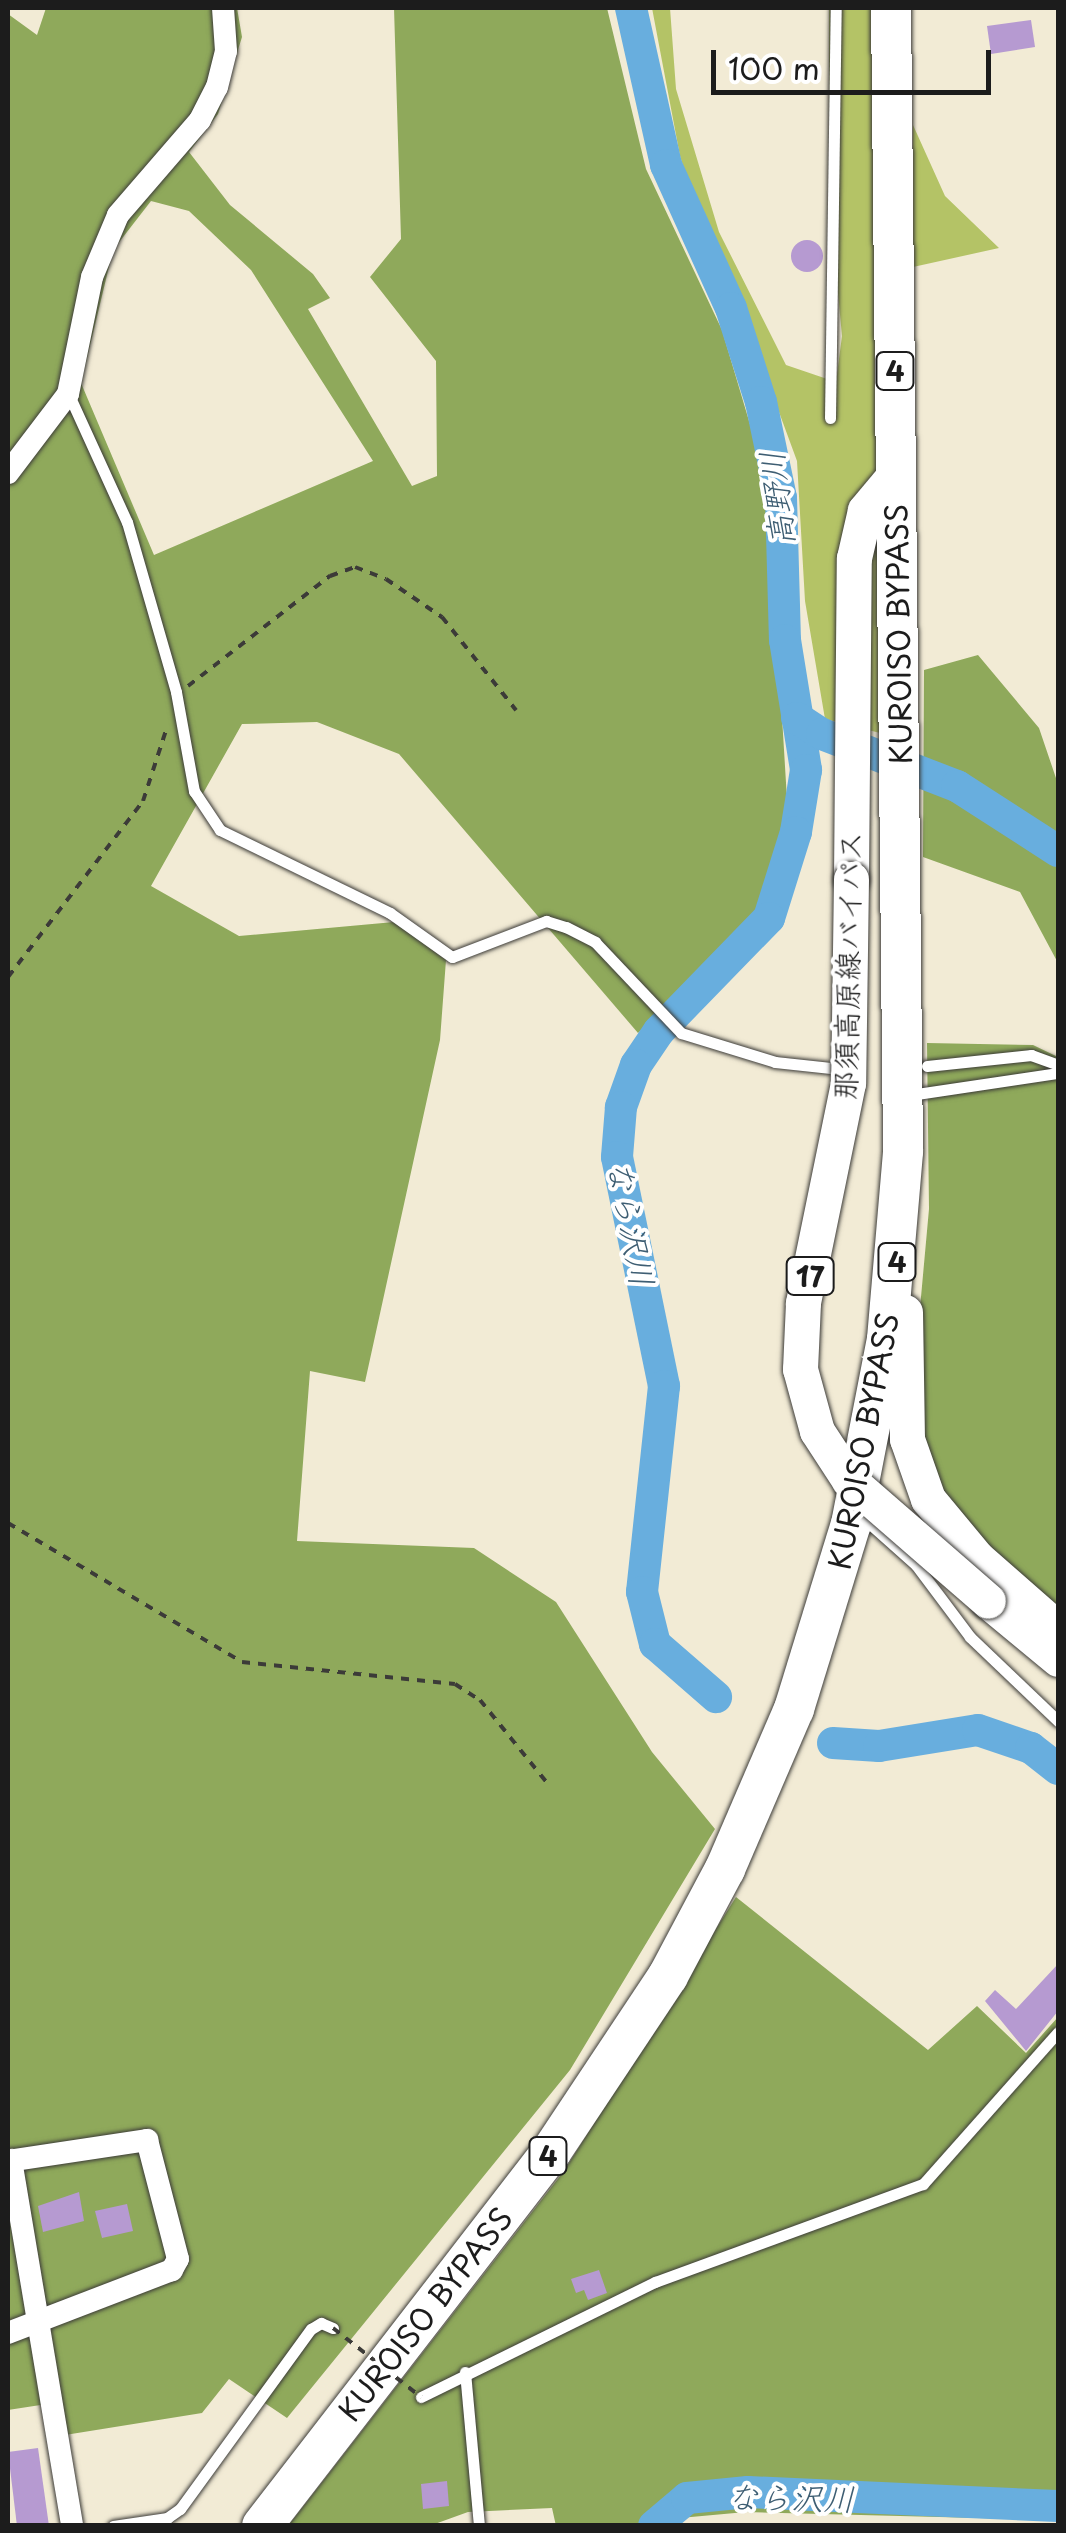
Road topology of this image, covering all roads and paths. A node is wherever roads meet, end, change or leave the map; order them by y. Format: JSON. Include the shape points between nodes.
{"nodes":[{"id":1,"x":223,"y":8,"type":"edge"},
{"id":2,"x":836,"y":8,"type":"edge"},
{"id":3,"x":891,"y":8,"type":"edge"},
{"id":4,"x":68,"y":394,"type":"junction"},
{"id":5,"x":830,"y":418,"type":"dead end"},
{"id":6,"x":8,"y":473,"type":"edge"},
{"id":7,"x":896,"y":473,"type":"junction"},
{"id":8,"x":176,"y":692,"type":"junction"},
{"id":9,"x":516,"y":710,"type":"dead end"},
{"id":10,"x":8,"y":977,"type":"edge"},
{"id":11,"x":832,"y":1068,"type":"dead end"},
{"id":12,"x":1058,"y":1069,"type":"edge"},
{"id":13,"x":915,"y":1081,"type":"junction"},
{"id":14,"x":903,"y":1151,"type":"junction"},
{"id":15,"x":854,"y":1510,"type":"junction"},
{"id":16,"x":8,"y":1523,"type":"edge"},
{"id":17,"x":1058,"y":1630,"type":"edge"},
{"id":18,"x":1058,"y":1660,"type":"edge"},
{"id":19,"x":1058,"y":1721,"type":"edge"},
{"id":20,"x":548,"y":1784,"type":"dead end"},
{"id":21,"x":1058,"y":2032,"type":"edge"},
{"id":22,"x":9,"y":2160,"type":"edge"},
{"id":23,"x":40,"y":2321,"type":"junction"},
{"id":24,"x":332,"y":2328,"type":"joint"},
{"id":25,"x":8,"y":2333,"type":"edge"},
{"id":26,"x":465,"y":2372,"type":"junction"},
{"id":27,"x":421,"y":2397,"type":"joint"},
{"id":28,"x":72,"y":2526,"type":"edge"},
{"id":29,"x":113,"y":2526,"type":"edge"},
{"id":30,"x":262,"y":2526,"type":"edge"},
{"id":31,"x":479,"y":2526,"type":"edge"}],
"edges":[{"from":1,"to":4,"type":"street","via":[[226,51],[217,87],[200,120],[118,215],[92,277]]},
{"from":2,"to":5,"type":"lane"},
{"from":3,"to":7,"type":"highway","name":"KUROISO BYPASS","number":"4"},
{"from":4,"to":6,"type":"street"},
{"from":4,"to":8,"type":"lane","via":[[127,522]]},
{"from":7,"to":13,"type":"highway","name":"KUROISO BYPASS","number":"4","via":[[900,803]]},
{"from":7,"to":18,"type":"main road","name":"那須高原線バイパス","number":"17","bridge":true,"via":[[874,494],[860,526],[848,1083],[803,1303],[800,1368],[817,1431],[849,1480]]},
{"from":8,"to":9,"type":"path","via":[[205,677],[330,576],[356,568],[386,579],[442,617]]},
{"from":8,"to":10,"type":"path","via":[[143,800]]},
{"from":8,"to":11,"type":"lane","via":[[194,791],[220,830],[390,913],[452,957],[546,922],[566,927],[595,942],[681,1034],[775,1062]]},
{"from":12,"to":13,"type":"lane"},
{"from":12,"to":13,"type":"lane","via":[[1031,1055]]},
{"from":13,"to":14,"type":"highway","name":"KUROISO BYPASS","number":"4"},
{"from":14,"to":15,"type":"highway","name":"KUROISO BYPASS","number":"4","via":[[887,1339]]},
{"from":14,"to":17,"type":"main road","via":[[903,1392],[916,1471],[950,1529]]},
{"from":15,"to":19,"type":"lane","via":[[916,1565],[970,1636]]},
{"from":15,"to":30,"type":"highway","name":"KUROISO BYPASS","number":"4","via":[[776,1751],[725,1869],[623,2047],[551,2152]]},
{"from":16,"to":20,"type":"path","via":[[242,1662],[456,1684],[480,1700]]},
{"from":21,"to":26,"type":"lane","via":[[923,2184],[715,2257]]},
{"from":22,"to":23,"type":"street"},
{"from":22,"to":23,"type":"street","via":[[146,2140],[178,2259],[172,2270]]},
{"from":23,"to":25,"type":"street"},
{"from":23,"to":28,"type":"street"},
{"from":24,"to":27,"type":"path","bridge":true},
{"from":24,"to":29,"type":"lane","via":[[321,2324],[312,2330],[180,2509],[168,2518]]},
{"from":26,"to":27,"type":"lane"},
{"from":26,"to":31,"type":"lane"}]}
